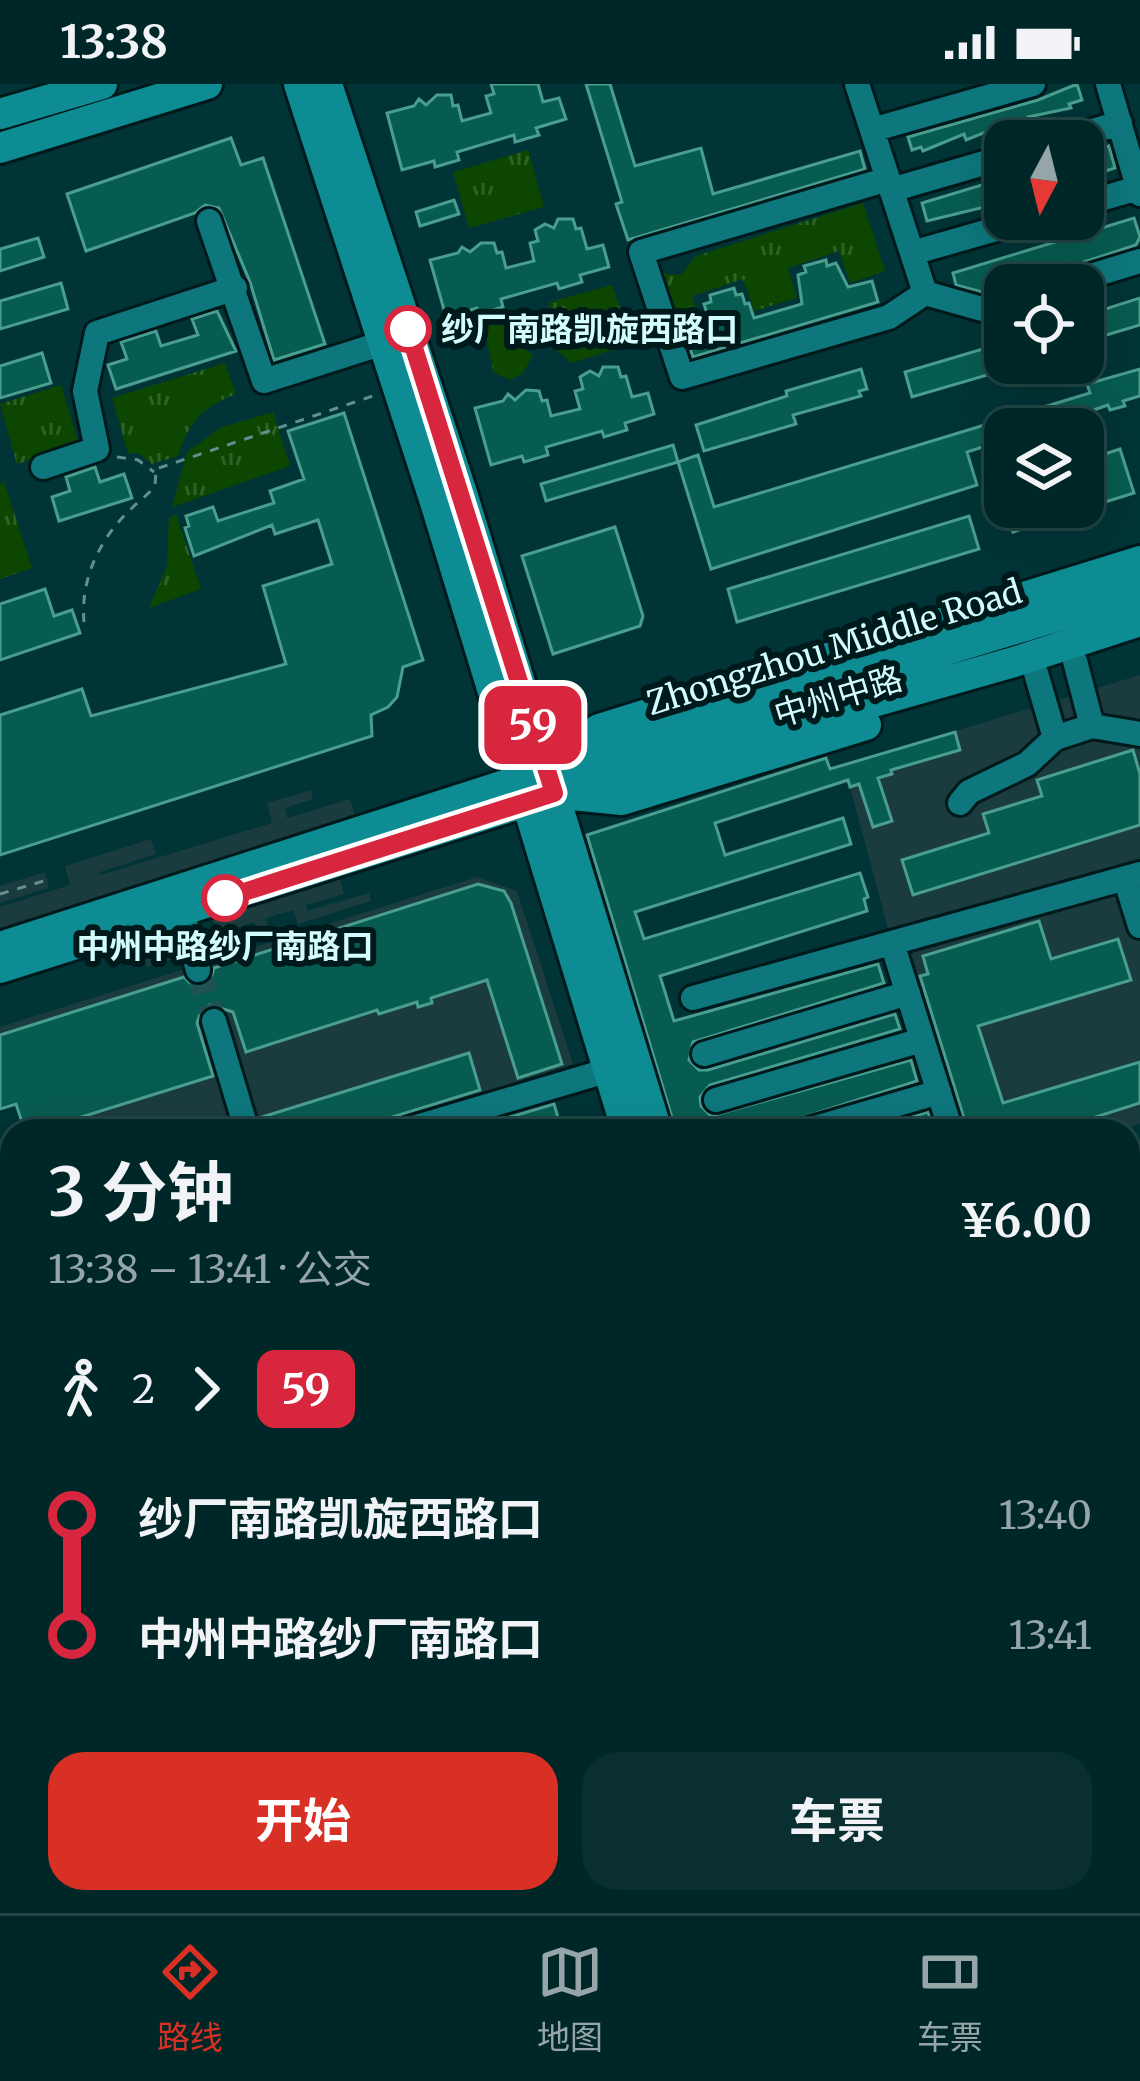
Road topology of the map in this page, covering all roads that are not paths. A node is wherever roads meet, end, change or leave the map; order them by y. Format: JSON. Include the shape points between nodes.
{"nodes":[{"id":1,"x":102,"y":84,"type":"edge"},
{"id":2,"x":207,"y":84,"type":"edge"},
{"id":3,"x":299,"y":84,"type":"edge"},
{"id":4,"x":327,"y":84,"type":"edge"},
{"id":5,"x":857,"y":84,"type":"edge"},
{"id":6,"x":1033,"y":84,"type":"edge"},
{"id":7,"x":1108,"y":84,"type":"edge"},
{"id":8,"x":0,"y":114,"type":"edge"},
{"id":9,"x":1120,"y":123,"type":"junction"},
{"id":10,"x":1104,"y":128,"type":"edge"},
{"id":11,"x":872,"y":130,"type":"junction"},
{"id":12,"x":0,"y":148,"type":"edge"},
{"id":13,"x":984,"y":162,"type":"edge"},
{"id":14,"x":890,"y":185,"type":"junction"},
{"id":15,"x":1139,"y":191,"type":"edge"},
{"id":16,"x":1104,"y":199,"type":"edge"},
{"id":17,"x":209,"y":221,"type":"dead end"},
{"id":18,"x":984,"y":232,"type":"edge"},
{"id":19,"x":912,"y":253,"type":"junction"},
{"id":20,"x":1140,"y":261,"type":"edge"},
{"id":21,"x":1104,"y":272,"type":"edge"},
{"id":22,"x":235,"y":289,"type":"junction"},
{"id":23,"x":925,"y":293,"type":"junction"},
{"id":24,"x":984,"y":308,"type":"edge"},
{"id":25,"x":383,"y":343,"type":"junction"},
{"id":26,"x":43,"y":467,"type":"dead end"},
{"id":27,"x":1140,"y":561,"type":"edge"},
{"id":28,"x":1140,"y":591,"type":"edge"},
{"id":29,"x":1140,"y":621,"type":"edge"},
{"id":30,"x":899,"y":635,"type":"junction"},
{"id":31,"x":1140,"y":641,"type":"edge"},
{"id":32,"x":1075,"y":661,"type":"junction"},
{"id":33,"x":1036,"y":673,"type":"junction"},
{"id":34,"x":797,"y":696,"type":"junction"},
{"id":35,"x":1092,"y":726,"type":"junction"},
{"id":36,"x":1140,"y":734,"type":"edge"},
{"id":37,"x":1055,"y":739,"type":"junction"},
{"id":38,"x":537,"y":787,"type":"junction"},
{"id":39,"x":960,"y":803,"type":"dead end"},
{"id":40,"x":1132,"y":876,"type":"edge"},
{"id":41,"x":182,"y":912,"type":"junction"},
{"id":42,"x":1140,"y":926,"type":"edge"},
{"id":43,"x":892,"y":943,"type":"junction"},
{"id":44,"x":0,"y":947,"type":"edge"},
{"id":45,"x":0,"y":968,"type":"edge"},
{"id":46,"x":198,"y":970,"type":"tunnel mouth"},
{"id":47,"x":908,"y":993,"type":"junction"},
{"id":48,"x":693,"y":998,"type":"dead end"},
{"id":49,"x":214,"y":1021,"type":"tunnel mouth"},
{"id":50,"x":922,"y":1040,"type":"junction"},
{"id":51,"x":704,"y":1054,"type":"dead end"},
{"id":52,"x":609,"y":1070,"type":"junction"},
{"id":53,"x":939,"y":1091,"type":"junction"},
{"id":54,"x":716,"y":1100,"type":"dead end"},
{"id":55,"x":243,"y":1119,"type":"edge"},
{"id":56,"x":444,"y":1119,"type":"edge"},
{"id":57,"x":623,"y":1119,"type":"edge"},
{"id":58,"x":653,"y":1119,"type":"edge"},
{"id":59,"x":845,"y":1119,"type":"edge"},
{"id":60,"x":947,"y":1119,"type":"edge"}],
"edges":[{"from":1,"to":8,"type":"main road"},
{"from":2,"to":12,"type":"main road"},
{"from":3,"to":25,"type":"main road"},
{"from":4,"to":38,"type":"main road","via":[[462,493]]},
{"from":5,"to":11,"type":"street"},
{"from":6,"to":11,"type":"street"},
{"from":7,"to":9,"type":"street"},
{"from":9,"to":10,"type":"street"},
{"from":9,"to":15,"type":"street"},
{"from":11,"to":14,"type":"street"},
{"from":13,"to":14,"type":"street"},
{"from":14,"to":19,"type":"street"},
{"from":14,"to":23,"type":"street","via":[[641,253],[682,377],[889,317]]},
{"from":15,"to":16,"type":"street"},
{"from":17,"to":22,"type":"street"},
{"from":18,"to":19,"type":"street"},
{"from":19,"to":23,"type":"street"},
{"from":20,"to":21,"type":"street"},
{"from":22,"to":25,"type":"street","via":[[264,381]]},
{"from":22,"to":26,"type":"street","via":[[97,333],[85,392],[97,449]]},
{"from":23,"to":24,"type":"street"},
{"from":25,"to":38,"type":"main road"},
{"from":27,"to":30,"type":"main road","name":"中州中路"},
{"from":28,"to":34,"type":"main road","name":"Zhongzhou Middle Road"},
{"from":29,"to":38,"type":"main road","name":"Zhongzhou Middle Road","via":[[1014,662]]},
{"from":30,"to":34,"type":"main road"},
{"from":30,"to":38,"type":"main road","name":"中州中路","via":[[599,729]]},
{"from":31,"to":32,"type":"main road","name":"中州中路"},
{"from":32,"to":33,"type":"main road","name":"中州中路"},
{"from":32,"to":35,"type":"street"},
{"from":33,"to":37,"type":"street"},
{"from":33,"to":38,"type":"main road","name":"中州中路","via":[[622,800]]},
{"from":34,"to":38,"type":"main road","name":"Zhongzhou Middle Road"},
{"from":35,"to":36,"type":"street"},
{"from":35,"to":37,"type":"street"},
{"from":37,"to":39,"type":"street"},
{"from":38,"to":41,"type":"main road","name":"Zhongzhou Middle Road"},
{"from":38,"to":44,"type":"main road","name":"Zhongzhou Middle Road"},
{"from":38,"to":52,"type":"main road"},
{"from":38,"to":58,"type":"main road"},
{"from":40,"to":42,"type":"street"},
{"from":40,"to":43,"type":"street"},
{"from":41,"to":45,"type":"main road","name":"Zhongzhou Middle Road"},
{"from":41,"to":46,"type":"street"},
{"from":43,"to":47,"type":"street"},
{"from":43,"to":48,"type":"street"},
{"from":47,"to":50,"type":"street"},
{"from":47,"to":51,"type":"street"},
{"from":49,"to":55,"type":"street"},
{"from":50,"to":53,"type":"street"},
{"from":50,"to":54,"type":"street"},
{"from":52,"to":56,"type":"street"},
{"from":52,"to":57,"type":"main road"},
{"from":53,"to":59,"type":"street"},
{"from":53,"to":60,"type":"street"}]}
